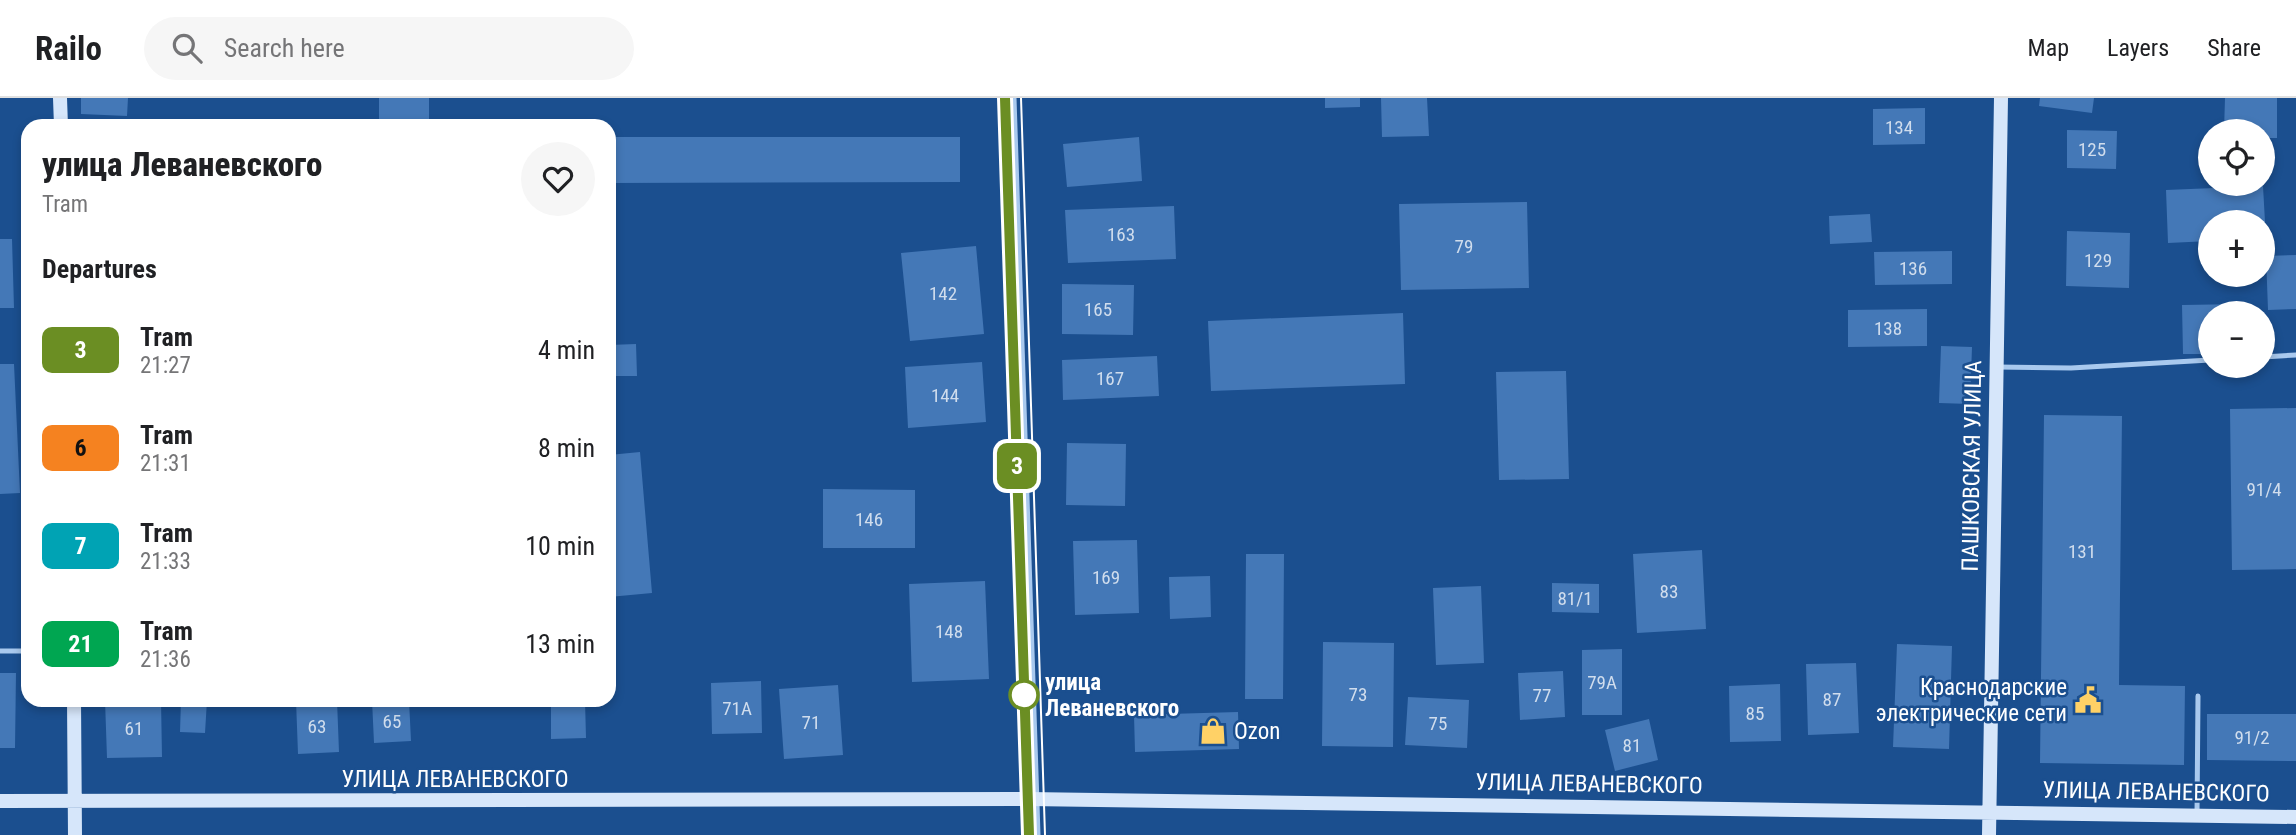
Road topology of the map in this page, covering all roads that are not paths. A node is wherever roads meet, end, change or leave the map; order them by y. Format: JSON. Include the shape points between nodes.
{"nodes":[{"id":1,"x":60,"y":98,"type":"edge"},
{"id":2,"x":1013,"y":98,"type":"edge"},
{"id":3,"x":2001,"y":98,"type":"edge"},
{"id":4,"x":61,"y":119,"type":"edge"},
{"id":5,"x":2296,"y":355,"type":"edge"},
{"id":6,"x":2275,"y":356,"type":"edge"},
{"id":7,"x":2198,"y":361,"type":"edge"},
{"id":8,"x":1996,"y":367,"type":"junction"},
{"id":9,"x":0,"y":650,"type":"edge"},
{"id":10,"x":21,"y":651,"type":"edge"},
{"id":11,"x":2198,"y":696,"type":"dead end"},
{"id":12,"x":74,"y":707,"type":"edge"},
{"id":13,"x":1036,"y":800,"type":"junction"},
{"id":14,"x":0,"y":801,"type":"edge"},
{"id":15,"x":75,"y":803,"type":"junction"},
{"id":16,"x":1989,"y":813,"type":"junction"},
{"id":17,"x":2197,"y":816,"type":"junction"},
{"id":18,"x":2296,"y":817,"type":"edge"},
{"id":19,"x":75,"y":835,"type":"edge"},
{"id":20,"x":1037,"y":835,"type":"edge"},
{"id":21,"x":1989,"y":835,"type":"edge"}],
"edges":[{"from":1,"to":4,"type":"street"},
{"from":2,"to":13,"type":"street"},
{"from":3,"to":8,"type":"street","name":"ПАШКОВСКАЯ УЛИЦА"},
{"from":5,"to":6,"type":"lane"},
{"from":7,"to":8,"type":"lane"},
{"from":8,"to":16,"type":"street","name":"ПАШКОВСКАЯ УЛИЦА"},
{"from":9,"to":10,"type":"lane"},
{"from":11,"to":17,"type":"lane"},
{"from":12,"to":15,"type":"street"},
{"from":13,"to":15,"type":"street","name":"УЛИЦА ЛЕВАНЕВСКОГО"},
{"from":13,"to":16,"type":"street","name":"УЛИЦА ЛЕВАНЕВСКОГО"},
{"from":13,"to":20,"type":"street"},
{"from":14,"to":15,"type":"street","name":"УЛИЦА ЛЕВАНЕВСКОГО"},
{"from":15,"to":19,"type":"street"},
{"from":16,"to":17,"type":"street","name":"УЛИЦА ЛЕВАНЕВСКОГО"},
{"from":16,"to":21,"type":"street","name":"ПАШКОВСКАЯ УЛИЦА"},
{"from":17,"to":18,"type":"street","name":"УЛИЦА ЛЕВАНЕВСКОГО"}]}
